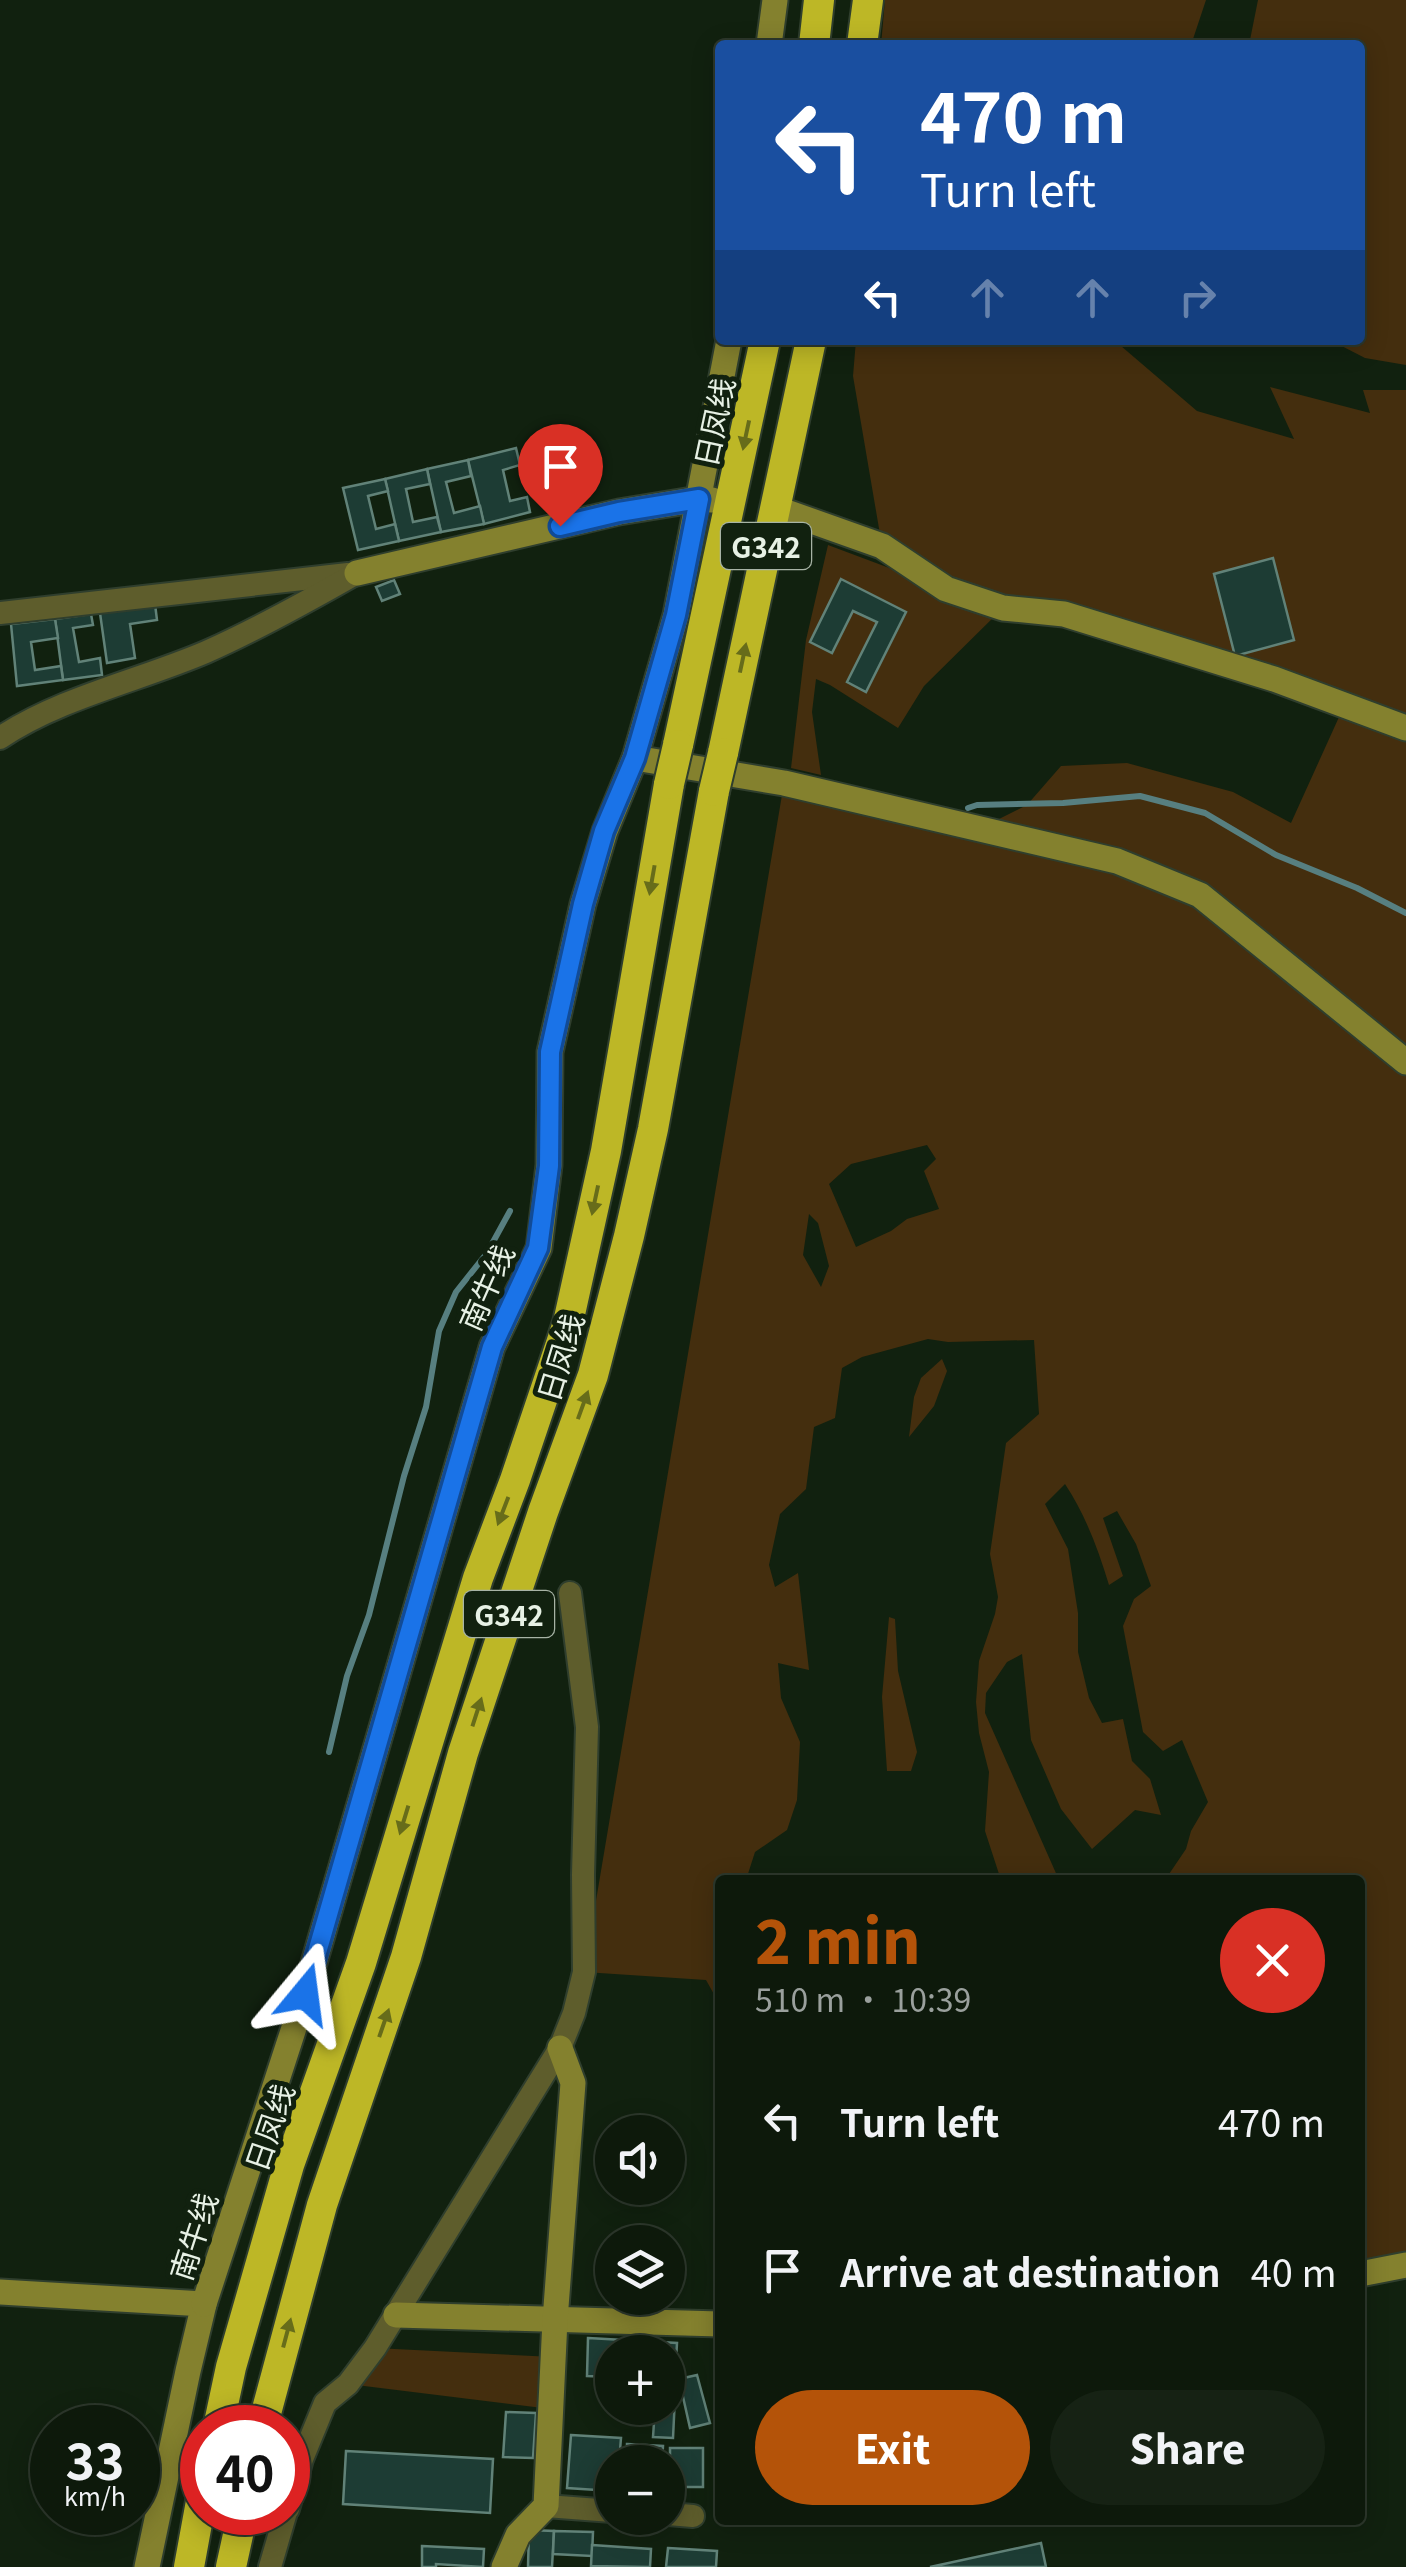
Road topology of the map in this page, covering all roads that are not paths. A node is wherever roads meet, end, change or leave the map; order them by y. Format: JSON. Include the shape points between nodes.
{"nodes":[{"id":1,"x":774,"y":0,"type":"edge"},
{"id":2,"x":819,"y":0,"type":"edge"},
{"id":3,"x":868,"y":0,"type":"edge"},
{"id":4,"x":770,"y":40,"type":"edge"},
{"id":5,"x":815,"y":40,"type":"edge"},
{"id":6,"x":863,"y":40,"type":"edge"},
{"id":7,"x":728,"y":345,"type":"edge"},
{"id":8,"x":764,"y":345,"type":"edge"},
{"id":9,"x":809,"y":345,"type":"edge"},
{"id":10,"x":699,"y":499,"type":"junction"},
{"id":11,"x":732,"y":501,"type":"junction"},
{"id":12,"x":775,"y":508,"type":"junction"},
{"id":13,"x":357,"y":573,"type":"junction"},
{"id":14,"x":0,"y":613,"type":"edge"},
{"id":15,"x":1406,"y":728,"type":"edge"},
{"id":16,"x":0,"y":738,"type":"edge"},
{"id":17,"x":635,"y":758,"type":"junction"},
{"id":18,"x":1406,"y":1062,"type":"edge"},
{"id":19,"x":570,"y":1593,"type":"dead end"},
{"id":20,"x":560,"y":2048,"type":"junction"},
{"id":21,"x":1406,"y":2266,"type":"edge"},
{"id":22,"x":1365,"y":2273,"type":"edge"},
{"id":23,"x":0,"y":2292,"type":"edge"},
{"id":24,"x":204,"y":2304,"type":"junction"},
{"id":25,"x":396,"y":2315,"type":"junction"},
{"id":26,"x":555,"y":2320,"type":"junction"},
{"id":27,"x":715,"y":2324,"type":"edge"},
{"id":28,"x":223,"y":2405,"type":"edge"},
{"id":29,"x":268,"y":2405,"type":"edge"},
{"id":30,"x":310,"y":2440,"type":"edge"},
{"id":31,"x":546,"y":2506,"type":"junction"},
{"id":32,"x":595,"y":2510,"type":"edge"},
{"id":33,"x":685,"y":2515,"type":"edge"},
{"id":34,"x":693,"y":2516,"type":"dead end"},
{"id":35,"x":195,"y":2535,"type":"edge"},
{"id":36,"x":237,"y":2535,"type":"edge"},
{"id":37,"x":280,"y":2535,"type":"edge"},
{"id":38,"x":147,"y":2567,"type":"edge"},
{"id":39,"x":189,"y":2567,"type":"edge"},
{"id":40,"x":231,"y":2567,"type":"edge"},
{"id":41,"x":270,"y":2567,"type":"edge"},
{"id":42,"x":504,"y":2567,"type":"edge"}],
"edges":[{"from":1,"to":4,"type":"street"},
{"from":2,"to":5,"type":"highway"},
{"from":3,"to":6,"type":"highway"},
{"from":7,"to":10,"type":"street","name":"南牛线"},
{"from":8,"to":11,"type":"highway","name":"日凤线","number":"G342","one_way":true},
{"from":9,"to":12,"type":"highway","name":"日凤线","number":"G342"},
{"from":10,"to":11,"type":"street"},
{"from":10,"to":13,"type":"street"},
{"from":10,"to":17,"type":"street","name":"南牛线","via":[[676,615]]},
{"from":11,"to":28,"type":"highway","name":"日凤线","number":"G342","one_way":true,"bridge":true,"via":[[669,784],[606,1151],[568,1322],[478,1578],[361,1963],[289,2166]]},
{"from":12,"to":15,"type":"street","via":[[882,546],[946,589],[1003,608],[1064,614]]},
{"from":29,"to":12,"type":"highway","name":"日凤线","number":"G342","one_way":true,"bridge":true,"via":[[322,2205],[406,1957],[464,1754],[594,1375],[653,1130],[714,792]]},
{"from":13,"to":14,"type":"street"},
{"from":13,"to":16,"type":"street","via":[[206,652]]},
{"from":17,"to":18,"type":"street","via":[[784,783],[1117,862],[1200,896]]},
{"from":17,"to":24,"type":"street","name":"南牛线","via":[[604,831],[550,1052],[549,1166],[538,1248],[492,1347],[305,1994]]},
{"from":19,"to":20,"type":"street","via":[[587,1727],[584,1972]]},
{"from":20,"to":25,"type":"street"},
{"from":20,"to":26,"type":"street","via":[[573,2083]]},
{"from":21,"to":22,"type":"street"},
{"from":23,"to":24,"type":"street"},
{"from":24,"to":38,"type":"street","name":"南牛线"},
{"from":25,"to":26,"type":"street"},
{"from":25,"to":30,"type":"street","via":[[348,2384],[325,2404]]},
{"from":26,"to":27,"type":"street"},
{"from":26,"to":31,"type":"street"},
{"from":31,"to":32,"type":"street"},
{"from":31,"to":42,"type":"street","via":[[518,2535]]},
{"from":33,"to":34,"type":"street"},
{"from":35,"to":39,"type":"highway"},
{"from":36,"to":40,"type":"highway"},
{"from":37,"to":41,"type":"street"}]}
